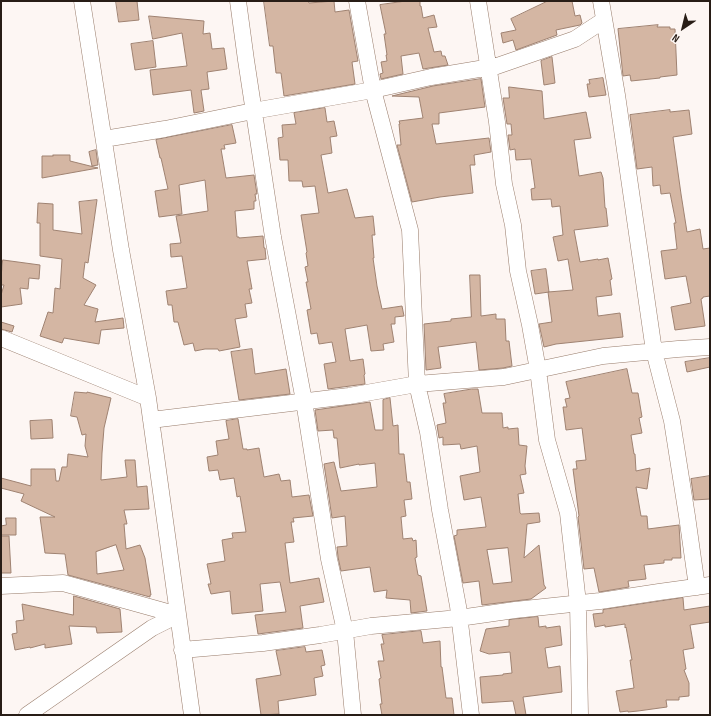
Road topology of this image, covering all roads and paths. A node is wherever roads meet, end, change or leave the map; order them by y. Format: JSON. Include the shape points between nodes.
{"nodes":[{"id":1,"x":82,"y":1,"type":"edge"},
{"id":2,"x":238,"y":1,"type":"edge"},
{"id":3,"x":357,"y":1,"type":"edge"},
{"id":4,"x":478,"y":1,"type":"edge"},
{"id":5,"x":601,"y":1,"type":"edge"},
{"id":6,"x":604,"y":20,"type":"junction"},
{"id":7,"x":489,"y":68,"type":"junction"},
{"id":8,"x":373,"y":90,"type":"junction"},
{"id":9,"x":253,"y":111,"type":"junction"},
{"id":10,"x":104,"y":139,"type":"junction"},
{"id":11,"x":1,"y":338,"type":"edge"},
{"id":12,"x":710,"y":347,"type":"edge"},
{"id":13,"x":654,"y":351,"type":"junction"},
{"id":14,"x":538,"y":370,"type":"junction"},
{"id":15,"x":417,"y":384,"type":"junction"},
{"id":16,"x":148,"y":398,"type":"junction"},
{"id":17,"x":304,"y":401,"type":"junction"},
{"id":18,"x":151,"y":420,"type":"junction"},
{"id":19,"x":1,"y":586,"type":"edge"},
{"id":20,"x":703,"y":586,"type":"edge"},
{"id":21,"x":578,"y":603,"type":"junction"},
{"id":22,"x":178,"y":615,"type":"junction"},
{"id":23,"x":459,"y":618,"type":"junction"},
{"id":24,"x":345,"y":631,"type":"junction"},
{"id":25,"x":182,"y":650,"type":"junction"},
{"id":26,"x":27,"y":715,"type":"edge"},
{"id":27,"x":192,"y":715,"type":"edge"},
{"id":28,"x":353,"y":715,"type":"edge"},
{"id":29,"x":471,"y":715,"type":"edge"},
{"id":30,"x":580,"y":715,"type":"edge"}],
"edges":[{"from":1,"to":10,"type":"street"},
{"from":2,"to":9,"type":"street"},
{"from":3,"to":8,"type":"street"},
{"from":4,"to":7,"type":"street"},
{"from":5,"to":6,"type":"street"},
{"from":6,"to":7,"type":"street","via":[[576,39]]},
{"from":6,"to":13,"type":"street"},
{"from":7,"to":8,"type":"street"},
{"from":7,"to":14,"type":"street","via":[[518,271]]},
{"from":8,"to":9,"type":"street"},
{"from":8,"to":15,"type":"street","via":[[410,230]]},
{"from":9,"to":10,"type":"street"},
{"from":9,"to":17,"type":"street","via":[[273,237]]},
{"from":10,"to":16,"type":"street"},
{"from":11,"to":16,"type":"street"},
{"from":12,"to":13,"type":"street"},
{"from":13,"to":14,"type":"street","via":[[603,356]]},
{"from":13,"to":20,"type":"street","via":[[672,421],[687,516]]},
{"from":14,"to":15,"type":"street","via":[[504,377]]},
{"from":14,"to":21,"type":"street","via":[[547,440],[568,513]]},
{"from":15,"to":17,"type":"street"},
{"from":15,"to":23,"type":"street","via":[[428,432]]},
{"from":16,"to":18,"type":"street"},
{"from":17,"to":18,"type":"street"},
{"from":17,"to":24,"type":"street","via":[[329,559]]},
{"from":18,"to":22,"type":"street"},
{"from":19,"to":22,"type":"street","via":[[63,583]]},
{"from":20,"to":21,"type":"street"},
{"from":21,"to":23,"type":"street"},
{"from":21,"to":30,"type":"street"},
{"from":22,"to":25,"type":"street"},
{"from":22,"to":26,"type":"street","via":[[152,628]]},
{"from":23,"to":24,"type":"street","via":[[371,626]]},
{"from":23,"to":29,"type":"street"},
{"from":24,"to":25,"type":"street","via":[[263,644]]},
{"from":24,"to":28,"type":"street"},
{"from":25,"to":27,"type":"street"}]}
